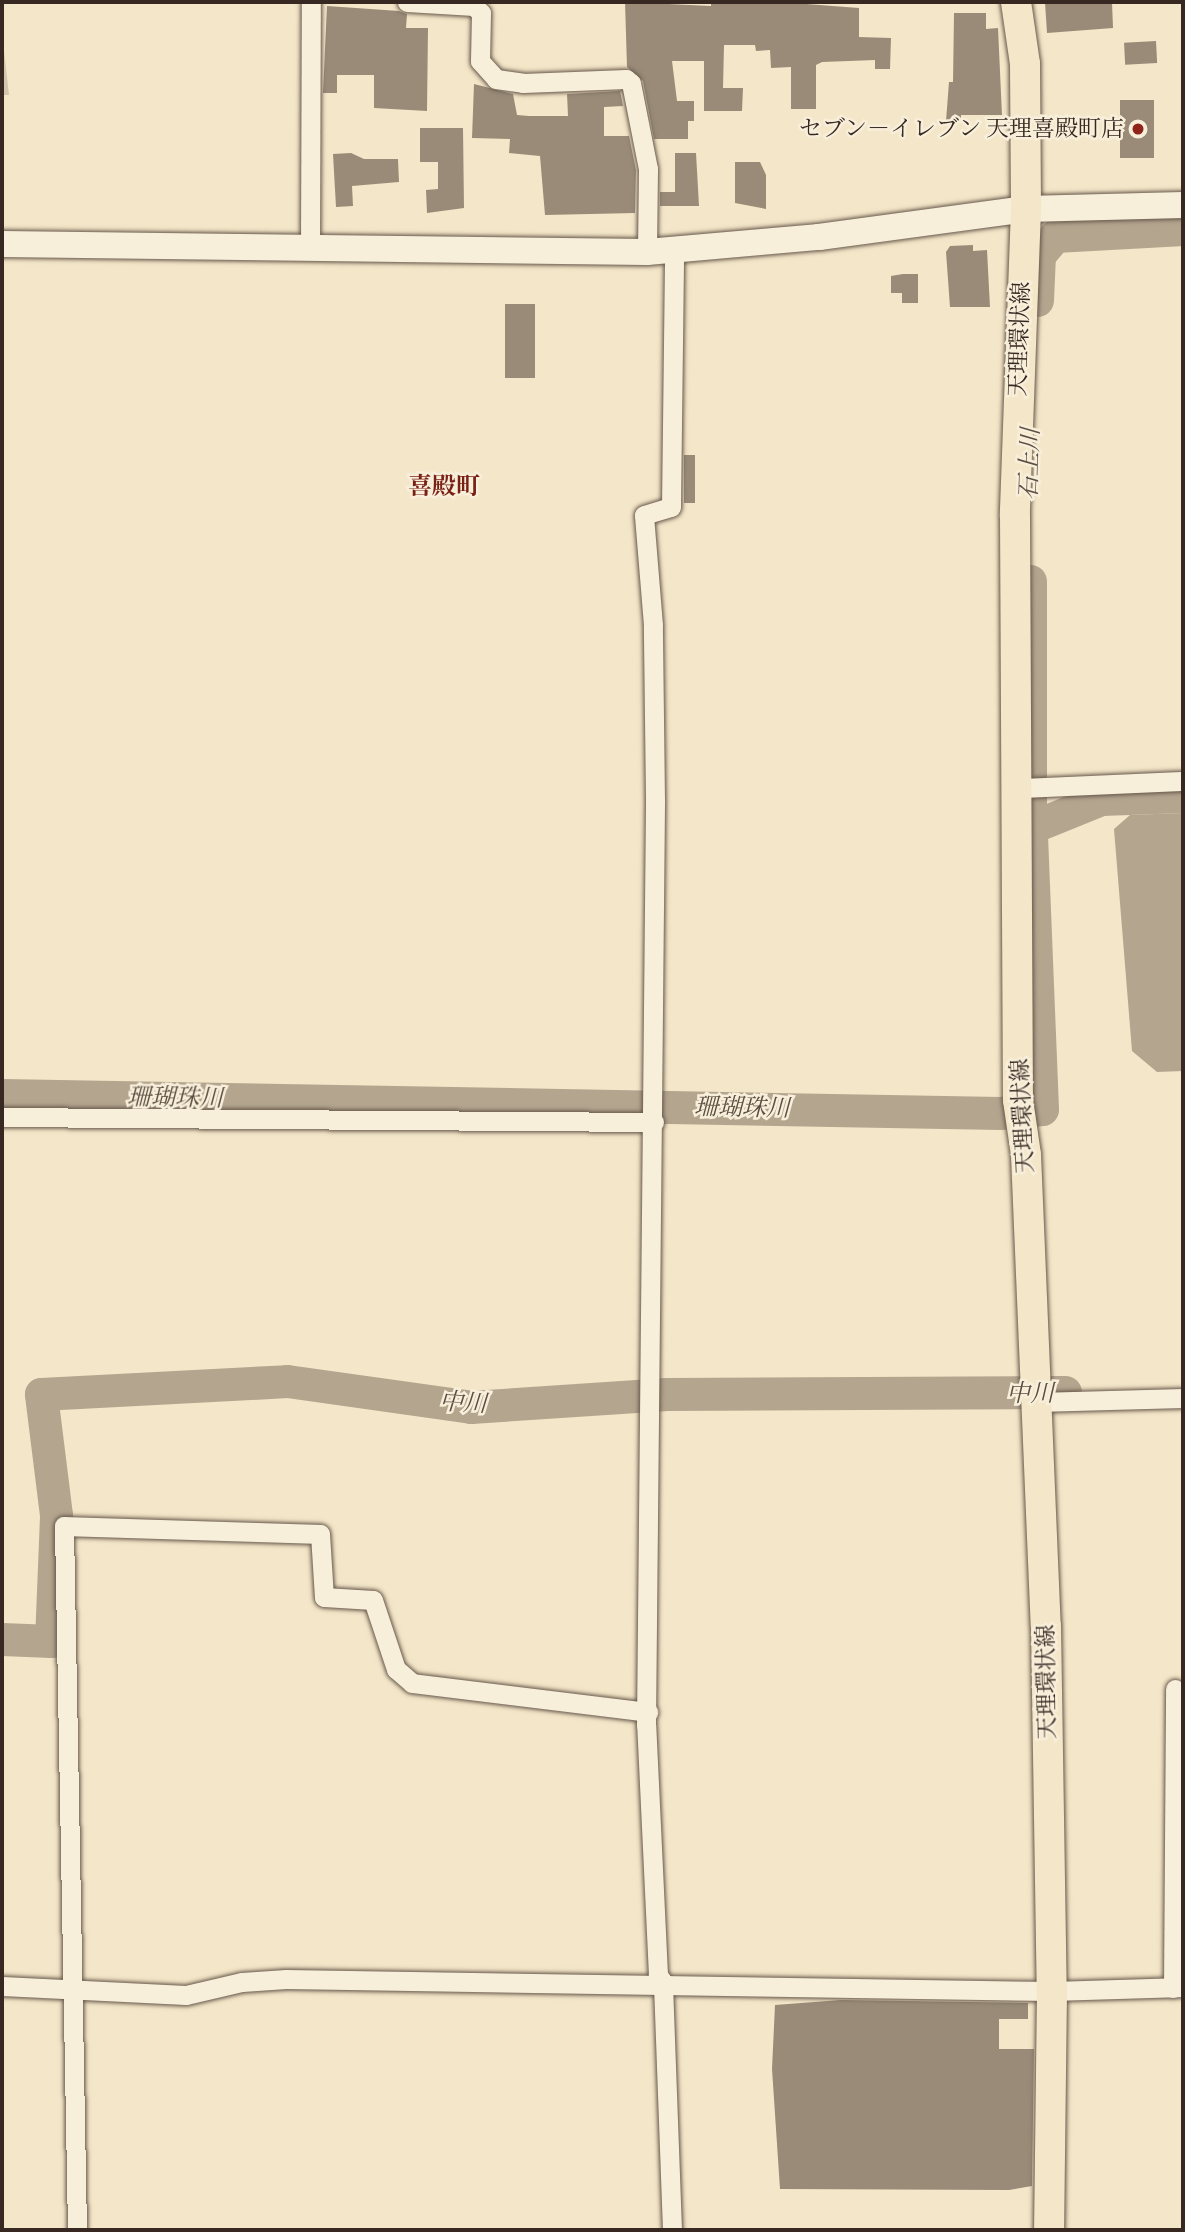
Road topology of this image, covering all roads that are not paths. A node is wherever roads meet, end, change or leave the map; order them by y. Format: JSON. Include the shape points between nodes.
{"nodes":[{"id":1,"x":310,"y":2,"type":"edge"},
{"id":2,"x":407,"y":2,"type":"edge"},
{"id":3,"x":1016,"y":2,"type":"edge"},
{"id":4,"x":1183,"y":205,"type":"edge"},
{"id":5,"x":1026,"y":209,"type":"junction"},
{"id":6,"x":2,"y":244,"type":"edge"},
{"id":7,"x":310,"y":246,"type":"junction"},
{"id":8,"x":674,"y":251,"type":"junction"},
{"id":9,"x":647,"y":252,"type":"junction"},
{"id":10,"x":1183,"y":781,"type":"edge"},
{"id":11,"x":1020,"y":788,"type":"junction"},
{"id":12,"x":2,"y":1117,"type":"edge"},
{"id":13,"x":654,"y":1118,"type":"junction"},
{"id":14,"x":1037,"y":1392,"type":"junction"},
{"id":15,"x":1183,"y":1398,"type":"edge"},
{"id":16,"x":1175,"y":1689,"type":"dead end"},
{"id":17,"x":648,"y":1712,"type":"junction"},
{"id":18,"x":663,"y":1982,"type":"junction"},
{"id":19,"x":2,"y":1986,"type":"edge"},
{"id":20,"x":72,"y":1987,"type":"junction"},
{"id":21,"x":1178,"y":1987,"type":"edge"},
{"id":22,"x":1052,"y":1991,"type":"junction"},
{"id":23,"x":77,"y":2230,"type":"edge"},
{"id":24,"x":673,"y":2230,"type":"edge"},
{"id":25,"x":1049,"y":2230,"type":"edge"}],
"edges":[{"from":1,"to":7,"type":"street"},
{"from":2,"to":9,"type":"street","via":[[474,6],[481,13],[480,61],[496,79],[523,83],[626,79],[631,83],[648,169]]},
{"from":3,"to":5,"type":"main road","name":"天理環状線","via":[[1025,64]]},
{"from":4,"to":5,"type":"street"},
{"from":5,"to":8,"type":"street"},
{"from":5,"to":11,"type":"main road","name":"天理環状線","via":[[1015,516]]},
{"from":6,"to":7,"type":"street"},
{"from":7,"to":9,"type":"street","via":[[471,253]]},
{"from":8,"to":9,"type":"street"},
{"from":8,"to":13,"type":"street","via":[[671,507],[645,514],[653,625]]},
{"from":10,"to":11,"type":"street"},
{"from":11,"to":14,"type":"main road","name":"天理環状線","via":[[1019,1111],[1026,1154]]},
{"from":12,"to":13,"type":"street"},
{"from":13,"to":17,"type":"street"},
{"from":14,"to":15,"type":"street"},
{"from":14,"to":22,"type":"main road","name":"天理環状線"},
{"from":16,"to":21,"type":"street"},
{"from":17,"to":18,"type":"street","via":[[658,1975]]},
{"from":17,"to":20,"type":"street","via":[[412,1684],[396,1669],[373,1600],[324,1597],[320,1534],[64,1526]]},
{"from":18,"to":20,"type":"street","via":[[286,1979],[242,1982],[186,1995]]},
{"from":18,"to":22,"type":"street"},
{"from":18,"to":24,"type":"street"},
{"from":19,"to":20,"type":"street"},
{"from":20,"to":23,"type":"street"},
{"from":21,"to":22,"type":"street"},
{"from":22,"to":25,"type":"main road","name":"天理環状線"}]}
